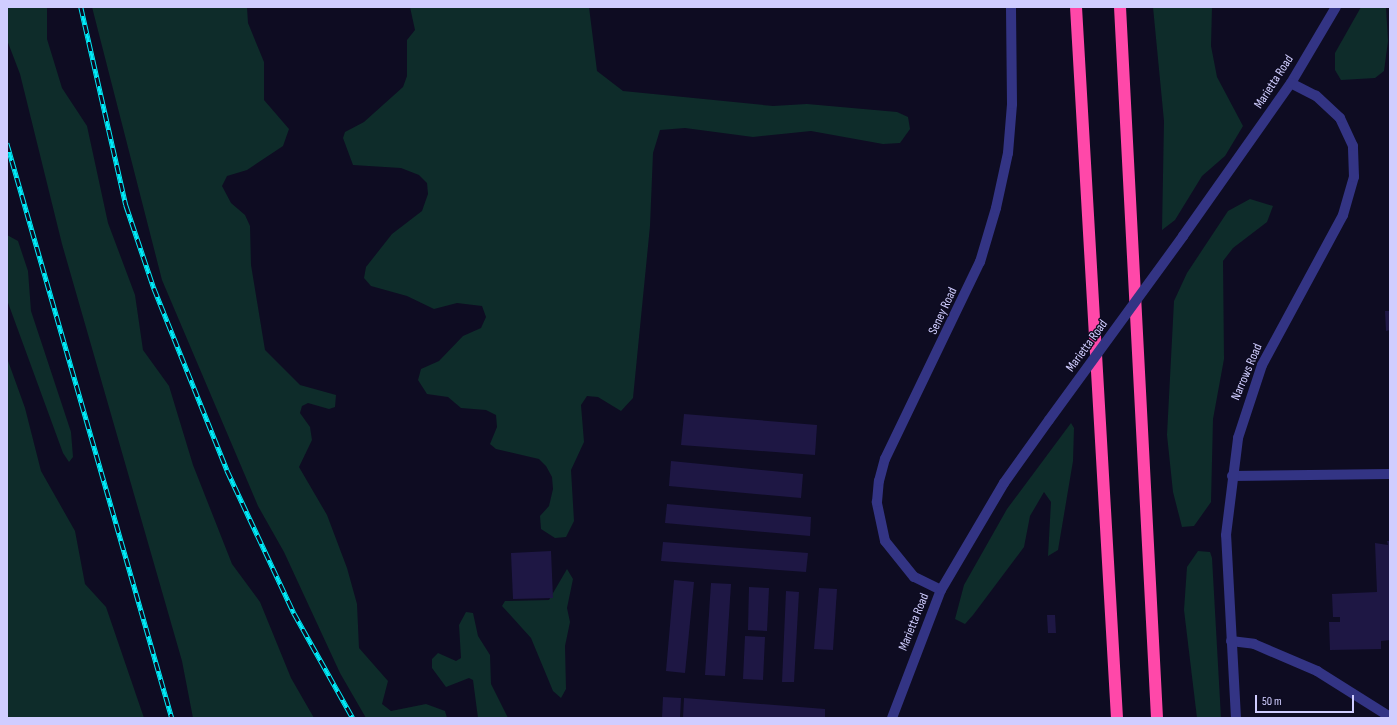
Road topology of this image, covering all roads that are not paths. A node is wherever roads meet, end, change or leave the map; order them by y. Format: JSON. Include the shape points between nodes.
{"nodes":[{"id":1,"x":1011,"y":7,"type":"edge"},
{"id":2,"x":1076,"y":7,"type":"edge"},
{"id":3,"x":1120,"y":7,"type":"edge"},
{"id":4,"x":1124,"y":7,"type":"edge"},
{"id":5,"x":1336,"y":7,"type":"edge"},
{"id":6,"x":1122,"y":82,"type":"junction"},
{"id":7,"x":1291,"y":83,"type":"junction"},
{"id":8,"x":1390,"y":474,"type":"edge"},
{"id":9,"x":1232,"y":476,"type":"junction"},
{"id":10,"x":941,"y":590,"type":"junction"},
{"id":11,"x":1231,"y":641,"type":"junction"},
{"id":12,"x":1390,"y":717,"type":"edge"},
{"id":13,"x":892,"y":718,"type":"edge"},
{"id":14,"x":1118,"y":718,"type":"edge"},
{"id":15,"x":1157,"y":718,"type":"edge"},
{"id":16,"x":1236,"y":718,"type":"edge"}],
"edges":[{"from":1,"to":10,"type":"street","name":"Seney Road","via":[[1012,104],[1008,153],[996,208],[980,262],[885,459],[879,482],[877,502],[886,541],[914,576]]},
{"from":2,"to":14,"type":"highway"},
{"from":3,"to":6,"type":"highway"},
{"from":4,"to":6,"type":"street"},
{"from":5,"to":7,"type":"street","name":"Marietta Road"},
{"from":6,"to":15,"type":"highway"},
{"from":7,"to":9,"type":"street","name":"Narrows Road","via":[[1316,96],[1340,118],[1353,146],[1354,177],[1343,215],[1262,365],[1238,438]]},
{"from":7,"to":10,"type":"street","name":"Marietta Road","bridge":true,"via":[[1004,483]]},
{"from":8,"to":9,"type":"street"},
{"from":9,"to":11,"type":"street","name":"Narrows Road","via":[[1226,535]]},
{"from":10,"to":13,"type":"street","name":"Marietta Road"},
{"from":11,"to":12,"type":"street","via":[[1254,644],[1317,671]]},
{"from":11,"to":16,"type":"street","name":"Narrows Road"}]}
